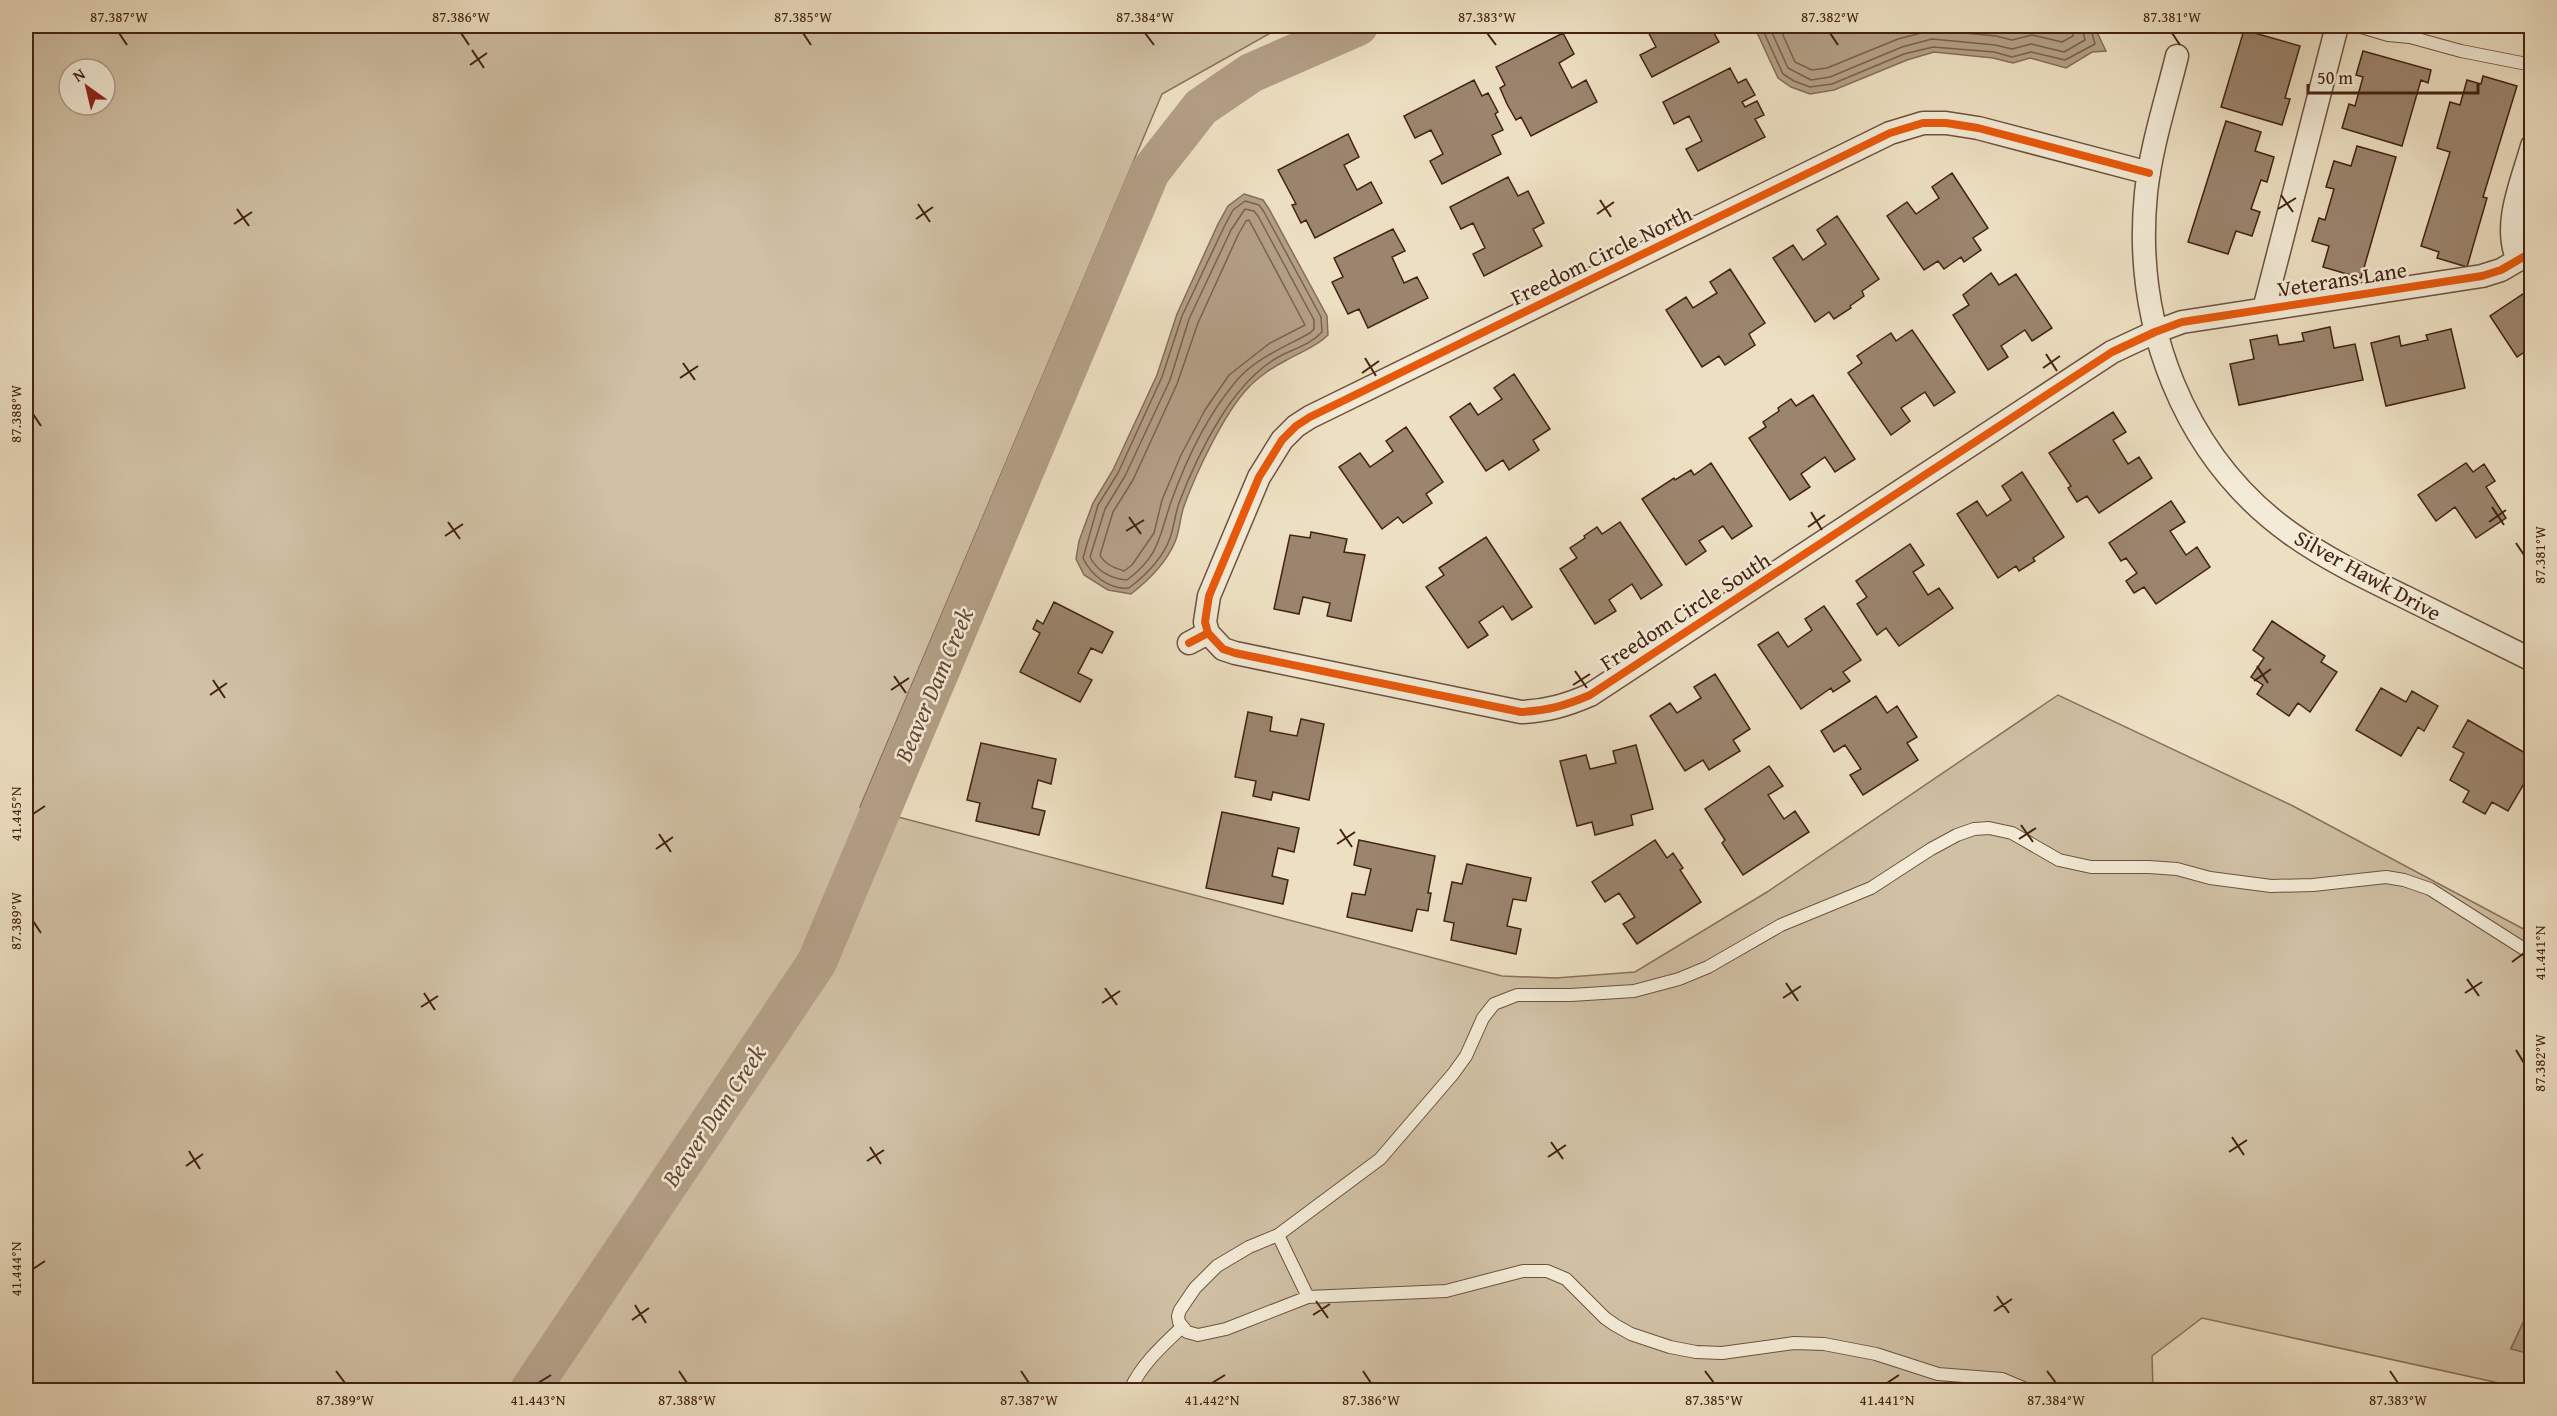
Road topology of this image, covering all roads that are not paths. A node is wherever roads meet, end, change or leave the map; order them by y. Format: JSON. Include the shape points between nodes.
{"nodes":[{"id":1,"x":2337,"y":26,"type":"edge"},
{"id":2,"x":2358,"y":26,"type":"edge"},
{"id":3,"x":2412,"y":31,"type":"edge"},
{"id":4,"x":2177,"y":56,"type":"dead end"},
{"id":5,"x":2532,"y":65,"type":"edge"},
{"id":6,"x":2532,"y":146,"type":"edge"},
{"id":7,"x":2149,"y":173,"type":"junction"},
{"id":8,"x":2525,"y":256,"type":"edge"},
{"id":9,"x":2264,"y":309,"type":"junction"},
{"id":10,"x":2155,"y":332,"type":"junction"},
{"id":11,"x":1198,"y":638,"type":"joint"},
{"id":12,"x":2532,"y":660,"type":"edge"},
{"id":13,"x":2532,"y":954,"type":"edge"},
{"id":14,"x":1278,"y":1235,"type":"junction"},
{"id":15,"x":1308,"y":1297,"type":"junction"},
{"id":16,"x":1182,"y":1327,"type":"junction"},
{"id":17,"x":1130,"y":1390,"type":"edge"},
{"id":18,"x":2028,"y":1390,"type":"edge"}],
"edges":[{"from":1,"to":9,"type":"street","name":"Veterans Lane"},
{"from":2,"to":3,"type":"lane","via":[[2388,34]]},
{"from":3,"to":5,"type":"lane","via":[[2461,51]]},
{"from":4,"to":7,"type":"street","name":"Silver Hawk Drive"},
{"from":6,"to":8,"type":"street","name":"Veterans Lane","via":[[2512,222],[2511,240]]},
{"from":7,"to":10,"type":"street","name":"Silver Hawk Drive","via":[[2145,269]]},
{"from":7,"to":11,"type":"street","name":"Freedom Circle North","via":[[1946,123],[1905,127],[1870,143],[1296,426],[1271,454],[1254,488],[1209,596]]},
{"from":8,"to":9,"type":"street","name":"Veterans Lane","via":[[2482,276]]},
{"from":9,"to":10,"type":"street","name":"Veterans Lane","via":[[2200,318]]},
{"from":10,"to":11,"type":"street","name":"Freedom Circle South","via":[[2112,352],[1600,688],[1566,705],[1543,711],[1510,710],[1235,654]]},
{"from":10,"to":12,"type":"street","name":"Silver Hawk Drive","via":[[2171,380],[2194,426],[2228,477],[2253,503],[2326,557]]},
{"from":13,"to":14,"type":"lane","via":[[2430,889],[2404,879],[2271,886],[2177,869],[2091,867],[2059,860],[2012,833],[1974,829],[1931,849],[1870,888],[1781,925],[1679,979],[1634,991],[1517,995],[1494,1004],[1453,1074],[1380,1159]]},
{"from":14,"to":15,"type":"lane"},
{"from":14,"to":16,"type":"lane","via":[[1233,1255],[1205,1276],[1180,1310]]},
{"from":15,"to":16,"type":"lane","via":[[1210,1333],[1192,1335]]},
{"from":15,"to":18,"type":"lane","via":[[1446,1291],[1523,1271],[1546,1271],[1566,1279],[1616,1325],[1670,1347],[1722,1353],[1794,1343],[1824,1344],[1876,1354],[1938,1374],[2002,1379]]},
{"from":16,"to":17,"type":"lane","via":[[1140,1371]]}]}
